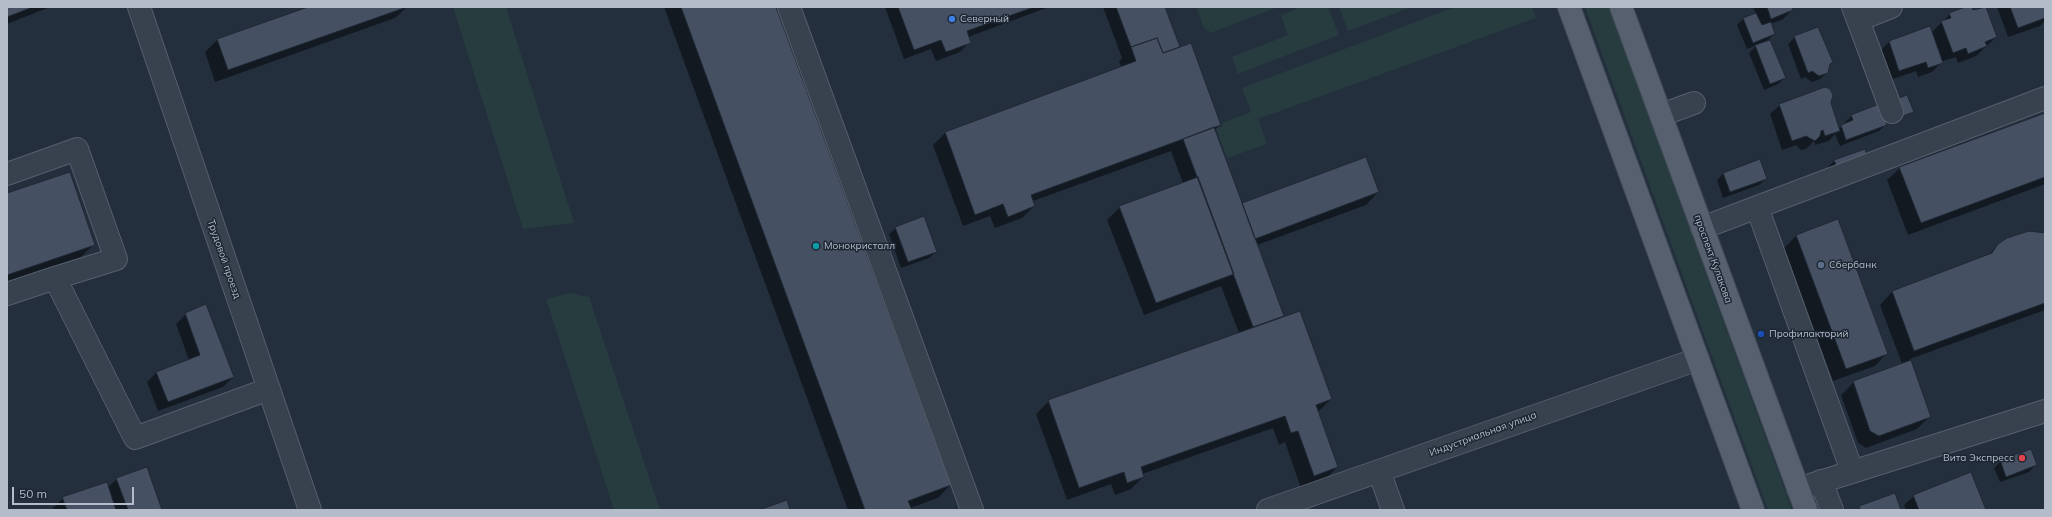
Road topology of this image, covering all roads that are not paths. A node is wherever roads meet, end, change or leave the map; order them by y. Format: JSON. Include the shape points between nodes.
{"nodes":[{"id":1,"x":139,"y":7,"type":"edge"},
{"id":2,"x":789,"y":7,"type":"edge"},
{"id":3,"x":1569,"y":7,"type":"edge"},
{"id":4,"x":1621,"y":7,"type":"edge"},
{"id":5,"x":1891,"y":7,"type":"edge"},
{"id":6,"x":1855,"y":13,"type":"edge"},
{"id":7,"x":2045,"y":98,"type":"edge"},
{"id":8,"x":1694,"y":103,"type":"dead end"},
{"id":9,"x":1892,"y":112,"type":"dead end"},
{"id":10,"x":1661,"y":115,"type":"junction"},
{"id":11,"x":7,"y":174,"type":"edge"},
{"id":12,"x":1757,"y":207,"type":"junction"},
{"id":13,"x":1702,"y":228,"type":"junction"},
{"id":14,"x":55,"y":278,"type":"junction"},
{"id":15,"x":7,"y":294,"type":"edge"},
{"id":16,"x":1698,"y":358,"type":"junction"},
{"id":17,"x":269,"y":389,"type":"junction"},
{"id":18,"x":2045,"y":411,"type":"edge"},
{"id":19,"x":1379,"y":471,"type":"junction"},
{"id":20,"x":1852,"y":472,"type":"junction"},
{"id":21,"x":1821,"y":481,"type":"junction"},
{"id":22,"x":1798,"y":489,"type":"junction"},
{"id":23,"x":310,"y":510,"type":"edge"},
{"id":24,"x":972,"y":510,"type":"edge"},
{"id":25,"x":1268,"y":510,"type":"edge"},
{"id":26,"x":1393,"y":510,"type":"edge"},
{"id":27,"x":1753,"y":510,"type":"edge"},
{"id":28,"x":1806,"y":510,"type":"edge"},
{"id":29,"x":1832,"y":510,"type":"edge"}],
"edges":[{"from":1,"to":17,"type":"street","name":"Трудовой проезд"},
{"from":2,"to":24,"type":"street"},
{"from":3,"to":16,"type":"main road"},
{"from":4,"to":10,"type":"main road","name":"проспект Кулакова"},
{"from":5,"to":6,"type":"street"},
{"from":6,"to":9,"type":"street"},
{"from":7,"to":12,"type":"street"},
{"from":8,"to":10,"type":"street"},
{"from":10,"to":13,"type":"main road","name":"проспект Кулакова"},
{"from":11,"to":14,"type":"street","via":[[77,149],[116,259]]},
{"from":12,"to":13,"type":"street"},
{"from":12,"to":20,"type":"street"},
{"from":13,"to":22,"type":"main road","name":"проспект Кулакова"},
{"from":14,"to":15,"type":"street"},
{"from":14,"to":17,"type":"street","via":[[135,438]]},
{"from":16,"to":19,"type":"street","name":"Индустриальная улица"},
{"from":16,"to":27,"type":"main road"},
{"from":17,"to":23,"type":"street","name":"Трудовой проезд"},
{"from":18,"to":20,"type":"street"},
{"from":19,"to":25,"type":"street","name":"Индустриальная улица"},
{"from":19,"to":26,"type":"street"},
{"from":20,"to":21,"type":"street"},
{"from":21,"to":22,"type":"street"},
{"from":21,"to":29,"type":"street"},
{"from":22,"to":28,"type":"main road","name":"проспект Кулакова"}]}
